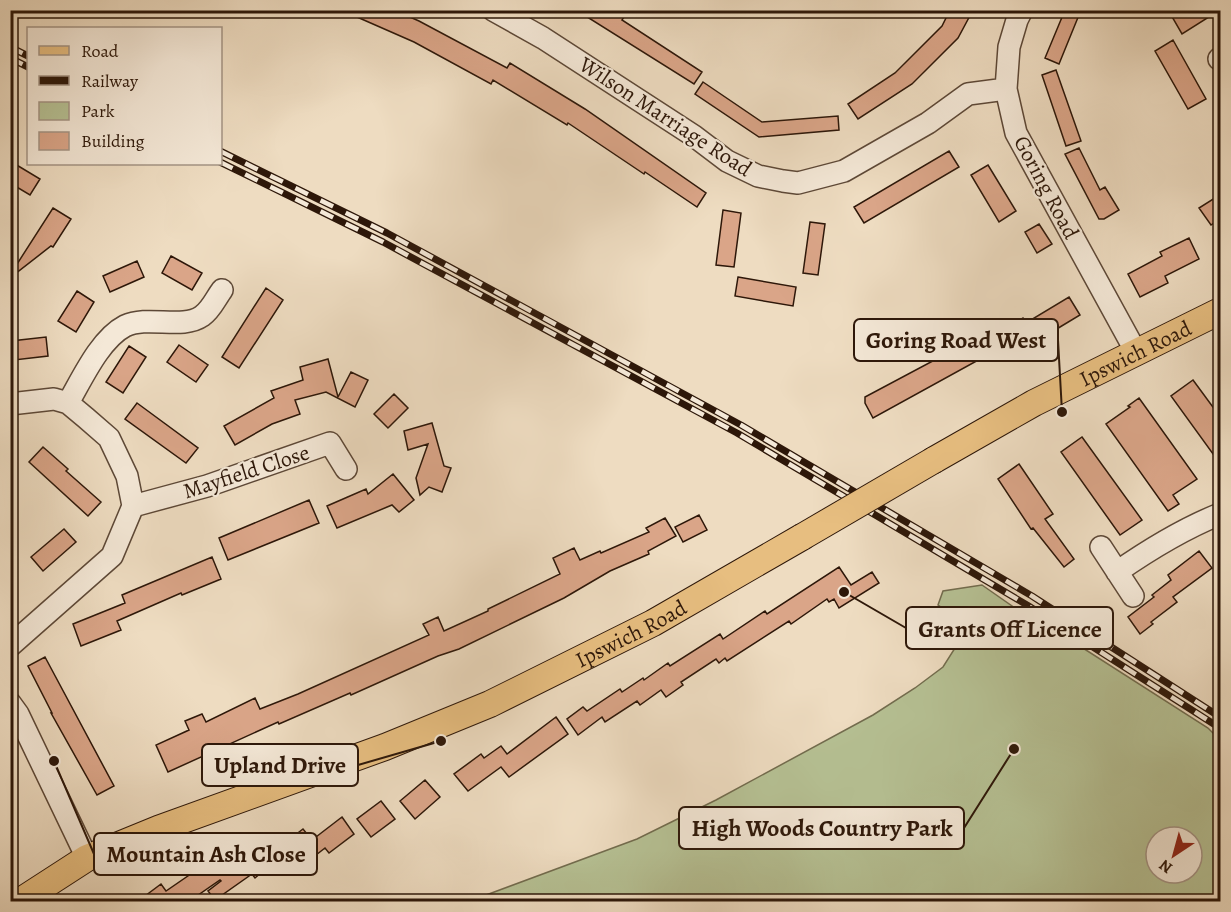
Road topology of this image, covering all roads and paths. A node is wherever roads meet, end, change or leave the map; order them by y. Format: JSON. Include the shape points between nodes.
{"nodes":[{"id":1,"x":493,"y":10,"type":"edge"},
{"id":2,"x":1022,"y":10,"type":"edge"},
{"id":3,"x":1006,"y":90,"type":"junction"},
{"id":4,"x":222,"y":290,"type":"dead end"},
{"id":5,"x":1221,"y":311,"type":"edge"},
{"id":6,"x":1136,"y":352,"type":"junction"},
{"id":7,"x":68,"y":403,"type":"junction"},
{"id":8,"x":10,"y":404,"type":"edge"},
{"id":9,"x":346,"y":469,"type":"dead end"},
{"id":10,"x":133,"y":506,"type":"junction"},
{"id":11,"x":1221,"y":514,"type":"edge"},
{"id":12,"x":1101,"y":547,"type":"dead end"},
{"id":13,"x":1117,"y":572,"type":"junction"},
{"id":14,"x":1133,"y":596,"type":"dead end"},
{"id":15,"x":10,"y":646,"type":"edge"},
{"id":16,"x":10,"y":703,"type":"edge"},
{"id":17,"x":87,"y":858,"type":"junction"},
{"id":18,"x":19,"y":902,"type":"edge"}],
"edges":[{"from":1,"to":3,"type":"street","name":"Wilson Marriage Road","via":[[543,38],[728,161],[758,176],[783,181],[798,183],[844,171],[928,123],[968,94]]},
{"from":2,"to":3,"type":"street","name":"Goring Road","via":[[1009,47]]},
{"from":3,"to":6,"type":"street","name":"Goring Road","via":[[1016,133]]},
{"from":4,"to":7,"type":"street","via":[[203,315],[190,321],[144,321],[112,335]]},
{"from":5,"to":6,"type":"main road","name":"Ipswich Road"},
{"from":6,"to":17,"type":"main road","name":"Ipswich Road","bridge":true,"via":[[1034,403],[653,623],[490,704]]},
{"from":7,"to":8,"type":"street","via":[[54,399]]},
{"from":7,"to":10,"type":"street","via":[[109,438],[127,476]]},
{"from":9,"to":10,"type":"street","name":"Mayfield Close","via":[[330,443],[207,486]]},
{"from":10,"to":15,"type":"street","via":[[112,556]]},
{"from":11,"to":13,"type":"street","via":[[1147,551]]},
{"from":12,"to":13,"type":"street"},
{"from":13,"to":14,"type":"street"},
{"from":16,"to":17,"type":"street"},
{"from":17,"to":18,"type":"main road","name":"Ipswich Road"}]}
